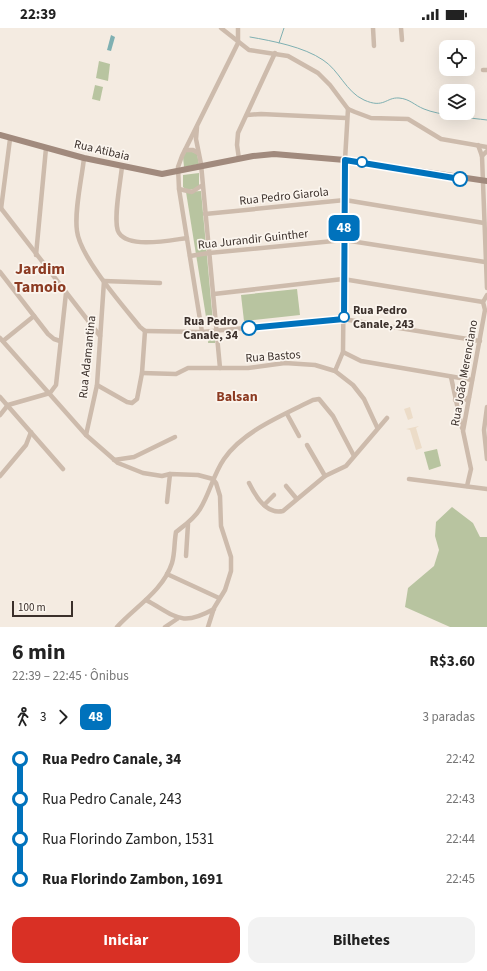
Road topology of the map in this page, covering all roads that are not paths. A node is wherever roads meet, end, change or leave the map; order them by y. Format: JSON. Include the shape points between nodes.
{"nodes":[{"id":1,"x":221,"y":28,"type":"edge"},
{"id":2,"x":238,"y":28,"type":"edge"},
{"id":3,"x":374,"y":28,"type":"edge"},
{"id":4,"x":401,"y":28,"type":"edge"},
{"id":5,"x":402,"y":40,"type":"dead end"},
{"id":6,"x":238,"y":43,"type":"junction"},
{"id":7,"x":374,"y":46,"type":"dead end"},
{"id":8,"x":275,"y":53,"type":"junction"},
{"id":9,"x":348,"y":109,"type":"junction"},
{"id":10,"x":247,"y":115,"type":"junction"},
{"id":11,"x":346,"y":118,"type":"junction"},
{"id":12,"x":197,"y":126,"type":"junction"},
{"id":13,"x":0,"y":135,"type":"edge"},
{"id":14,"x":10,"y":139,"type":"junction"},
{"id":15,"x":478,"y":145,"type":"junction"},
{"id":16,"x":487,"y":147,"type":"edge"},
{"id":17,"x":46,"y":148,"type":"junction"},
{"id":18,"x":185,"y":150,"type":"junction"},
{"id":19,"x":487,"y":151,"type":"edge"},
{"id":20,"x":198,"y":153,"type":"junction"},
{"id":21,"x":482,"y":156,"type":"junction"},
{"id":22,"x":84,"y":158,"type":"junction"},
{"id":23,"x":239,"y":159,"type":"junction"},
{"id":24,"x":345,"y":160,"type":"junction"},
{"id":25,"x":122,"y":166,"type":"junction"},
{"id":26,"x":201,"y":167,"type":"junction"},
{"id":27,"x":178,"y":172,"type":"junction"},
{"id":28,"x":485,"y":181,"type":"edge"},
{"id":29,"x":202,"y":186,"type":"junction"},
{"id":30,"x":179,"y":189,"type":"junction"},
{"id":31,"x":345,"y":200,"type":"junction"},
{"id":32,"x":1,"y":208,"type":"edge"},
{"id":33,"x":205,"y":214,"type":"junction"},
{"id":34,"x":484,"y":223,"type":"junction"},
{"id":35,"x":187,"y":238,"type":"junction"},
{"id":36,"x":344,"y":240,"type":"junction"},
{"id":37,"x":209,"y":253,"type":"junction"},
{"id":38,"x":36,"y":254,"type":"junction"},
{"id":39,"x":190,"y":256,"type":"junction"},
{"id":40,"x":485,"y":262,"type":"junction"},
{"id":41,"x":0,"y":272,"type":"edge"},
{"id":42,"x":344,"y":279,"type":"junction"},
{"id":43,"x":104,"y":280,"type":"junction"},
{"id":44,"x":160,"y":282,"type":"dead end"},
{"id":45,"x":487,"y":288,"type":"edge"},
{"id":46,"x":110,"y":289,"type":"junction"},
{"id":47,"x":66,"y":293,"type":"junction"},
{"id":48,"x":214,"y":294,"type":"junction"},
{"id":49,"x":487,"y":295,"type":"edge"},
{"id":50,"x":102,"y":298,"type":"junction"},
{"id":51,"x":483,"y":302,"type":"junction"},
{"id":52,"x":486,"y":309,"type":"edge"},
{"id":53,"x":34,"y":316,"type":"junction"},
{"id":54,"x":344,"y":319,"type":"junction"},
{"id":55,"x":145,"y":331,"type":"junction"},
{"id":56,"x":218,"y":331,"type":"junction"},
{"id":57,"x":202,"y":332,"type":"junction"},
{"id":58,"x":100,"y":336,"type":"junction"},
{"id":59,"x":1,"y":340,"type":"edge"},
{"id":60,"x":60,"y":341,"type":"junction"},
{"id":61,"x":480,"y":341,"type":"junction"},
{"id":62,"x":343,"y":352,"type":"junction"},
{"id":63,"x":220,"y":368,"type":"junction"},
{"id":64,"x":335,"y":371,"type":"junction"},
{"id":65,"x":142,"y":372,"type":"junction"},
{"id":66,"x":451,"y":377,"type":"junction"},
{"id":67,"x":472,"y":380,"type":"junction"},
{"id":68,"x":97,"y":385,"type":"junction"},
{"id":69,"x":50,"y":393,"type":"junction"},
{"id":70,"x":470,"y":395,"type":"junction"},
{"id":71,"x":0,"y":397,"type":"edge"},
{"id":72,"x":455,"y":400,"type":"junction"},
{"id":73,"x":8,"y":405,"type":"junction"},
{"id":74,"x":487,"y":407,"type":"edge"},
{"id":75,"x":287,"y":414,"type":"junction"},
{"id":76,"x":0,"y":415,"type":"edge"},
{"id":77,"x":387,"y":418,"type":"dead end"},
{"id":78,"x":378,"y":427,"type":"junction"},
{"id":79,"x":463,"y":431,"type":"junction"},
{"id":80,"x":30,"y":432,"type":"junction"},
{"id":81,"x":86,"y":435,"type":"junction"},
{"id":82,"x":299,"y":436,"type":"dead end"},
{"id":83,"x":175,"y":437,"type":"dead end"},
{"id":84,"x":486,"y":443,"type":"edge"},
{"id":85,"x":307,"y":445,"type":"dead end"},
{"id":86,"x":354,"y":456,"type":"junction"},
{"id":87,"x":487,"y":459,"type":"edge"},
{"id":88,"x":114,"y":460,"type":"junction"},
{"id":89,"x":63,"y":469,"type":"dead end"},
{"id":90,"x":170,"y":474,"type":"junction"},
{"id":91,"x":0,"y":476,"type":"edge"},
{"id":92,"x":325,"y":476,"type":"junction"},
{"id":93,"x":212,"y":479,"type":"junction"},
{"id":94,"x":409,"y":479,"type":"dead end"},
{"id":95,"x":249,"y":483,"type":"dead end"},
{"id":96,"x":286,"y":486,"type":"dead end"},
{"id":97,"x":467,"y":486,"type":"junction"},
{"id":98,"x":487,"y":489,"type":"edge"},
{"id":99,"x":274,"y":495,"type":"dead end"},
{"id":100,"x":296,"y":498,"type":"junction"},
{"id":101,"x":167,"y":502,"type":"dead end"},
{"id":102,"x":264,"y":505,"type":"junction"},
{"id":103,"x":188,"y":524,"type":"junction"},
{"id":104,"x":186,"y":556,"type":"dead end"},
{"id":105,"x":167,"y":574,"type":"junction"},
{"id":106,"x":219,"y":598,"type":"junction"},
{"id":107,"x":146,"y":600,"type":"junction"},
{"id":108,"x":214,"y":608,"type":"junction"},
{"id":109,"x":177,"y":619,"type":"junction"},
{"id":110,"x":117,"y":627,"type":"edge"},
{"id":111,"x":165,"y":627,"type":"edge"},
{"id":112,"x":208,"y":627,"type":"edge"}],
"edges":[{"from":1,"to":6,"type":"street"},
{"from":2,"to":6,"type":"street"},
{"from":3,"to":7,"type":"street"},
{"from":4,"to":5,"type":"street"},
{"from":6,"to":8,"type":"street","via":[[249,50]]},
{"from":6,"to":12,"type":"street"},
{"from":8,"to":9,"type":"street","via":[[288,56],[318,73],[330,84]]},
{"from":8,"to":10,"type":"street"},
{"from":9,"to":11,"type":"street"},
{"from":9,"to":15,"type":"street","via":[[371,118],[408,119],[441,139]]},
{"from":10,"to":11,"type":"street"},
{"from":10,"to":23,"type":"street","via":[[237,139]]},
{"from":11,"to":24,"type":"street"},
{"from":12,"to":18,"type":"street"},
{"from":12,"to":20,"type":"street"},
{"from":13,"to":14,"type":"main road","name":"Rua Atibaia"},
{"from":14,"to":17,"type":"main road","name":"Rua Atibaia"},
{"from":14,"to":32,"type":"street"},
{"from":15,"to":16,"type":"street"},
{"from":15,"to":21,"type":"street"},
{"from":17,"to":22,"type":"main road","name":"Rua Atibaia"},
{"from":17,"to":38,"type":"street"},
{"from":18,"to":20,"type":"street"},
{"from":18,"to":27,"type":"street","via":[[179,162]]},
{"from":19,"to":21,"type":"street"},
{"from":20,"to":26,"type":"street"},
{"from":21,"to":28,"type":"street"},
{"from":22,"to":25,"type":"main road","name":"Rua Atibaia"},
{"from":22,"to":43,"type":"street","via":[[77,230],[81,245]]},
{"from":23,"to":24,"type":"main road","name":"Rua Atibaia","via":[[274,154]]},
{"from":23,"to":26,"type":"main road","name":"Rua Atibaia"},
{"from":24,"to":28,"type":"main road","name":"Rua Atibaia"},
{"from":24,"to":31,"type":"street"},
{"from":25,"to":27,"type":"main road","name":"Rua Atibaia","via":[[162,174]]},
{"from":25,"to":35,"type":"street","via":[[116,222],[119,234],[125,239],[146,243]]},
{"from":26,"to":27,"type":"main road","name":"Rua Atibaia"},
{"from":26,"to":29,"type":"street"},
{"from":27,"to":30,"type":"street"},
{"from":28,"to":34,"type":"street"},
{"from":29,"to":30,"type":"street","via":[[192,192]]},
{"from":29,"to":33,"type":"street"},
{"from":30,"to":35,"type":"street"},
{"from":31,"to":33,"type":"street","name":"Rua Pedro Giarola"},
{"from":31,"to":34,"type":"street","name":"Rua Pedro Giarola"},
{"from":31,"to":36,"type":"street"},
{"from":32,"to":38,"type":"street"},
{"from":33,"to":37,"type":"street"},
{"from":34,"to":40,"type":"street"},
{"from":35,"to":39,"type":"street"},
{"from":36,"to":37,"type":"street","name":"Rua Jurandir Guinther"},
{"from":36,"to":40,"type":"street","name":"Rua Jurandir Guinther"},
{"from":36,"to":42,"type":"street"},
{"from":37,"to":39,"type":"street","name":"Rua Jurandir Guinther"},
{"from":37,"to":48,"type":"street"},
{"from":38,"to":47,"type":"street"},
{"from":39,"to":57,"type":"street"},
{"from":40,"to":45,"type":"street"},
{"from":41,"to":53,"type":"street"},
{"from":42,"to":48,"type":"street"},
{"from":42,"to":51,"type":"street"},
{"from":42,"to":54,"type":"street"},
{"from":43,"to":44,"type":"street"},
{"from":43,"to":46,"type":"street"},
{"from":43,"to":50,"type":"street","name":"Rua Adamantina"},
{"from":46,"to":50,"type":"street"},
{"from":46,"to":55,"type":"street"},
{"from":47,"to":58,"type":"street"},
{"from":47,"to":60,"type":"street"},
{"from":48,"to":56,"type":"street"},
{"from":49,"to":51,"type":"street"},
{"from":50,"to":58,"type":"street","name":"Rua Adamantina"},
{"from":51,"to":52,"type":"street","name":"Rua João Merenciano"},
{"from":52,"to":61,"type":"street","name":"Rua João Merenciano"},
{"from":53,"to":59,"type":"street"},
{"from":53,"to":60,"type":"street","via":[[48,334]]},
{"from":54,"to":56,"type":"street"},
{"from":54,"to":61,"type":"street"},
{"from":54,"to":62,"type":"street"},
{"from":55,"to":57,"type":"street"},
{"from":55,"to":65,"type":"street"},
{"from":56,"to":57,"type":"street"},
{"from":56,"to":63,"type":"street"},
{"from":58,"to":68,"type":"street","name":"Rua Adamantina"},
{"from":59,"to":69,"type":"street"},
{"from":60,"to":69,"type":"street","via":[[58,380]]},
{"from":61,"to":67,"type":"street","name":"Rua João Merenciano"},
{"from":62,"to":64,"type":"street"},
{"from":62,"to":66,"type":"street","via":[[362,361]]},
{"from":63,"to":64,"type":"street","name":"Rua Bastos","via":[[296,363]]},
{"from":63,"to":65,"type":"street","name":"Rua Bastos","via":[[188,368],[176,374]]},
{"from":64,"to":78,"type":"street","name":"Rua Bastos","via":[[359,391]]},
{"from":65,"to":68,"type":"street","via":[[137,400],[132,403]]},
{"from":66,"to":67,"type":"street"},
{"from":66,"to":72,"type":"street"},
{"from":67,"to":70,"type":"street","name":"Rua João Merenciano"},
{"from":68,"to":81,"type":"street","name":"Rua Adamantina"},
{"from":69,"to":73,"type":"street"},
{"from":69,"to":81,"type":"street"},
{"from":70,"to":72,"type":"street","via":[[463,401]]},
{"from":70,"to":79,"type":"street","name":"Rua João Merenciano"},
{"from":71,"to":73,"type":"street"},
{"from":72,"to":79,"type":"street"},
{"from":73,"to":76,"type":"street"},
{"from":73,"to":80,"type":"street"},
{"from":74,"to":84,"type":"street","via":[[484,430]]},
{"from":75,"to":82,"type":"street"},
{"from":75,"to":86,"type":"street","via":[[318,398],[322,400]]},
{"from":75,"to":93,"type":"street","via":[[243,438],[224,459]]},
{"from":77,"to":78,"type":"street"},
{"from":78,"to":86,"type":"street"},
{"from":79,"to":97,"type":"street","name":"Rua João Merenciano","via":[[471,469]]},
{"from":80,"to":89,"type":"street"},
{"from":80,"to":91,"type":"street","via":[[26,445]]},
{"from":81,"to":88,"type":"street"},
{"from":83,"to":88,"type":"street","via":[[134,457]]},
{"from":84,"to":87,"type":"street"},
{"from":85,"to":92,"type":"street"},
{"from":86,"to":92,"type":"street","via":[[346,466]]},
{"from":88,"to":90,"type":"street","via":[[143,473],[162,476]]},
{"from":90,"to":93,"type":"street","via":[[195,474]]},
{"from":90,"to":101,"type":"street"},
{"from":92,"to":100,"type":"street"},
{"from":93,"to":103,"type":"street","via":[[204,504]]},
{"from":93,"to":106,"type":"street","via":[[218,487],[222,531],[232,563],[229,580]]},
{"from":94,"to":97,"type":"street"},
{"from":95,"to":102,"type":"street","via":[[255,496]]},
{"from":96,"to":100,"type":"street"},
{"from":97,"to":98,"type":"street"},
{"from":99,"to":102,"type":"street"},
{"from":100,"to":102,"type":"street","via":[[280,512]]},
{"from":103,"to":104,"type":"street"},
{"from":103,"to":105,"type":"street","via":[[176,532],[173,560]]},
{"from":105,"to":106,"type":"street"},
{"from":105,"to":107,"type":"street"},
{"from":106,"to":108,"type":"street"},
{"from":107,"to":109,"type":"street"},
{"from":107,"to":110,"type":"street"},
{"from":108,"to":109,"type":"street","via":[[194,622],[183,624]]},
{"from":108,"to":112,"type":"street"},
{"from":109,"to":111,"type":"street"}]}
